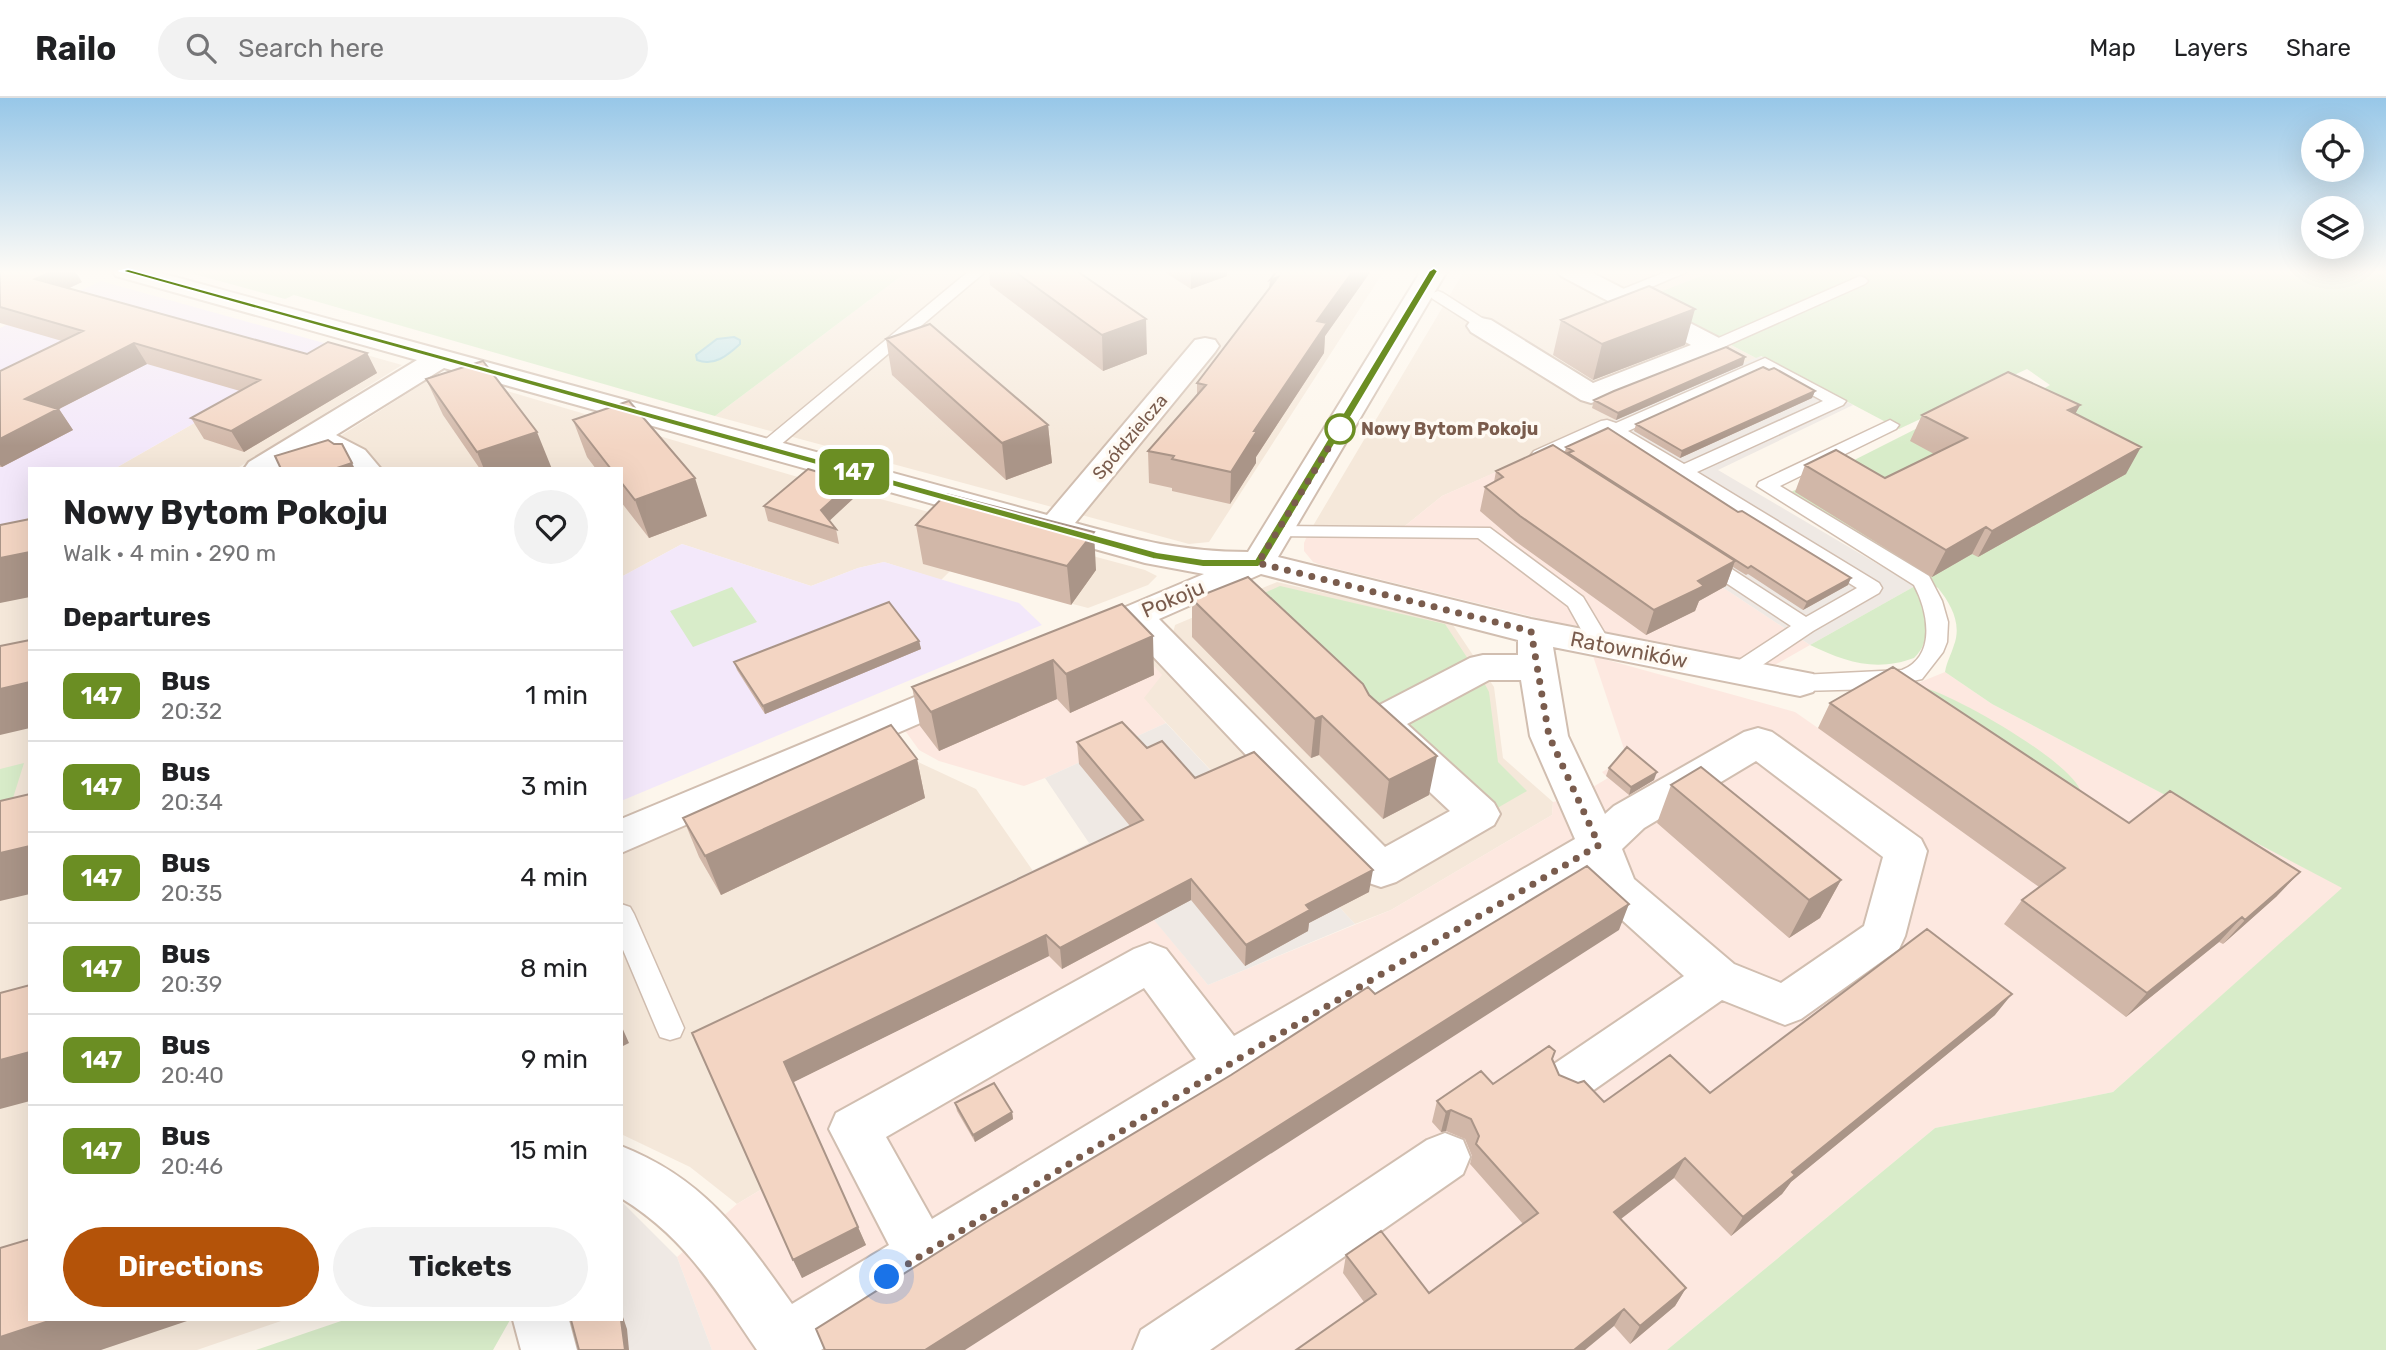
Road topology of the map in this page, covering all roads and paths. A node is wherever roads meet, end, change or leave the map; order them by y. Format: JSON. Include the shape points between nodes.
{"nodes":[{"id":1,"x":337,"y":329,"type":"edge"},
{"id":2,"x":908,"y":329,"type":"edge"},
{"id":3,"x":1407,"y":329,"type":"edge"},
{"id":4,"x":1485,"y":329,"type":"edge"},
{"id":5,"x":1682,"y":329,"type":"edge"},
{"id":6,"x":1750,"y":329,"type":"edge"},
{"id":7,"x":1205,"y":346,"type":"dead end"},
{"id":8,"x":1713,"y":346,"type":"junction"},
{"id":9,"x":441,"y":358,"type":"junction"},
{"id":10,"x":1890,"y":425,"type":"dead end"},
{"id":11,"x":1615,"y":430,"type":"junction"},
{"id":12,"x":311,"y":437,"type":"junction"},
{"id":13,"x":766,"y":448,"type":"junction"},
{"id":14,"x":263,"y":467,"type":"edge"},
{"id":15,"x":364,"y":467,"type":"edge"},
{"id":16,"x":1563,"y":470,"type":"edge"},
{"id":17,"x":1682,"y":472,"type":"junction"},
{"id":18,"x":1055,"y":527,"type":"junction"},
{"id":19,"x":1268,"y":548,"type":"junction"},
{"id":20,"x":1690,"y":551,"type":"edge"},
{"id":21,"x":1135,"y":616,"type":"junction"},
{"id":22,"x":1806,"y":626,"type":"junction"},
{"id":23,"x":1600,"y":644,"type":"junction"},
{"id":24,"x":1535,"y":649,"type":"junction"},
{"id":25,"x":1049,"y":653,"type":"edge"},
{"id":26,"x":1738,"y":671,"type":"junction"},
{"id":27,"x":1000,"y":674,"type":"edge"},
{"id":28,"x":1800,"y":682,"type":"joint"},
{"id":29,"x":623,"y":836,"type":"edge"},
{"id":30,"x":1599,"y":845,"type":"junction"},
{"id":31,"x":623,"y":919,"type":"edge"},
{"id":32,"x":1718,"y":978,"type":"junction"},
{"id":33,"x":670,"y":1028,"type":"dead end"},
{"id":34,"x":1228,"y":1065,"type":"junction"},
{"id":35,"x":1571,"y":1079,"type":"edge"},
{"id":36,"x":1445,"y":1157,"type":"dead end"},
{"id":37,"x":623,"y":1171,"type":"edge"},
{"id":38,"x":922,"y":1254,"type":"junction"},
{"id":39,"x":541,"y":1321,"type":"edge"},
{"id":40,"x":785,"y":1345,"type":"edge"},
{"id":41,"x":549,"y":1350,"type":"edge"},
{"id":42,"x":1161,"y":1350,"type":"edge"}],
"edges":[{"from":1,"to":9,"type":"street","name":"Ratowników"},
{"from":2,"to":13,"type":"lane"},
{"from":3,"to":19,"type":"street"},
{"from":4,"to":8,"type":"street","via":[[1591,394]]},
{"from":5,"to":8,"type":"street"},
{"from":6,"to":8,"type":"lane"},
{"from":7,"to":18,"type":"street","name":"Spółdzielcza"},
{"from":9,"to":12,"type":"street"},
{"from":9,"to":13,"type":"street","name":"Ratowników"},
{"from":10,"to":28,"type":"lane","name":"Ratowników","via":[[1766,486],[1922,581],[1939,627],[1932,654],[1914,674]]},
{"from":11,"to":16,"type":"lane","via":[[1607,425],[1540,455]]},
{"from":11,"to":17,"type":"lane"},
{"from":11,"to":17,"type":"lane","via":[[1765,363],[1837,401]]},
{"from":12,"to":14,"type":"street"},
{"from":12,"to":15,"type":"street","via":[[349,453]]},
{"from":13,"to":18,"type":"street","name":"Ratowników"},
{"from":17,"to":22,"type":"lane","via":[[1872,588]]},
{"from":18,"to":19,"type":"street","name":"Ratowników","via":[[1157,556],[1203,563]]},
{"from":19,"to":21,"type":"street","name":"Pokoju"},
{"from":19,"to":23,"type":"lane","via":[[1483,532],[1576,602]]},
{"from":19,"to":24,"type":"street","name":"Ratowników"},
{"from":20,"to":22,"type":"lane"},
{"from":21,"to":24,"type":"street","via":[[1381,870],[1479,814],[1380,722],[1483,667]]},
{"from":21,"to":25,"type":"street","name":"Pokoju"},
{"from":22,"to":26,"type":"lane"},
{"from":23,"to":24,"type":"street","name":"Ratowników"},
{"from":23,"to":26,"type":"street","name":"Ratowników"},
{"from":24,"to":30,"type":"street","via":[[1549,736]]},
{"from":26,"to":28,"type":"street","name":"Ratowników"},
{"from":27,"to":29,"type":"street"},
{"from":30,"to":32,"type":"street","via":[[1616,889]]},
{"from":30,"to":32,"type":"street","via":[[1629,817],[1758,742],[1906,851],[1883,936],[1785,1005]]},
{"from":30,"to":34,"type":"street"},
{"from":31,"to":33,"type":"lane"},
{"from":32,"to":35,"type":"street"},
{"from":34,"to":38,"type":"street"},
{"from":34,"to":38,"type":"street","via":[[1150,962],[854,1129]]},
{"from":36,"to":42,"type":"street"},
{"from":37,"to":40,"type":"street","via":[[668,1198],[718,1245]]},
{"from":38,"to":40,"type":"street"},
{"from":39,"to":41,"type":"street"}]}
